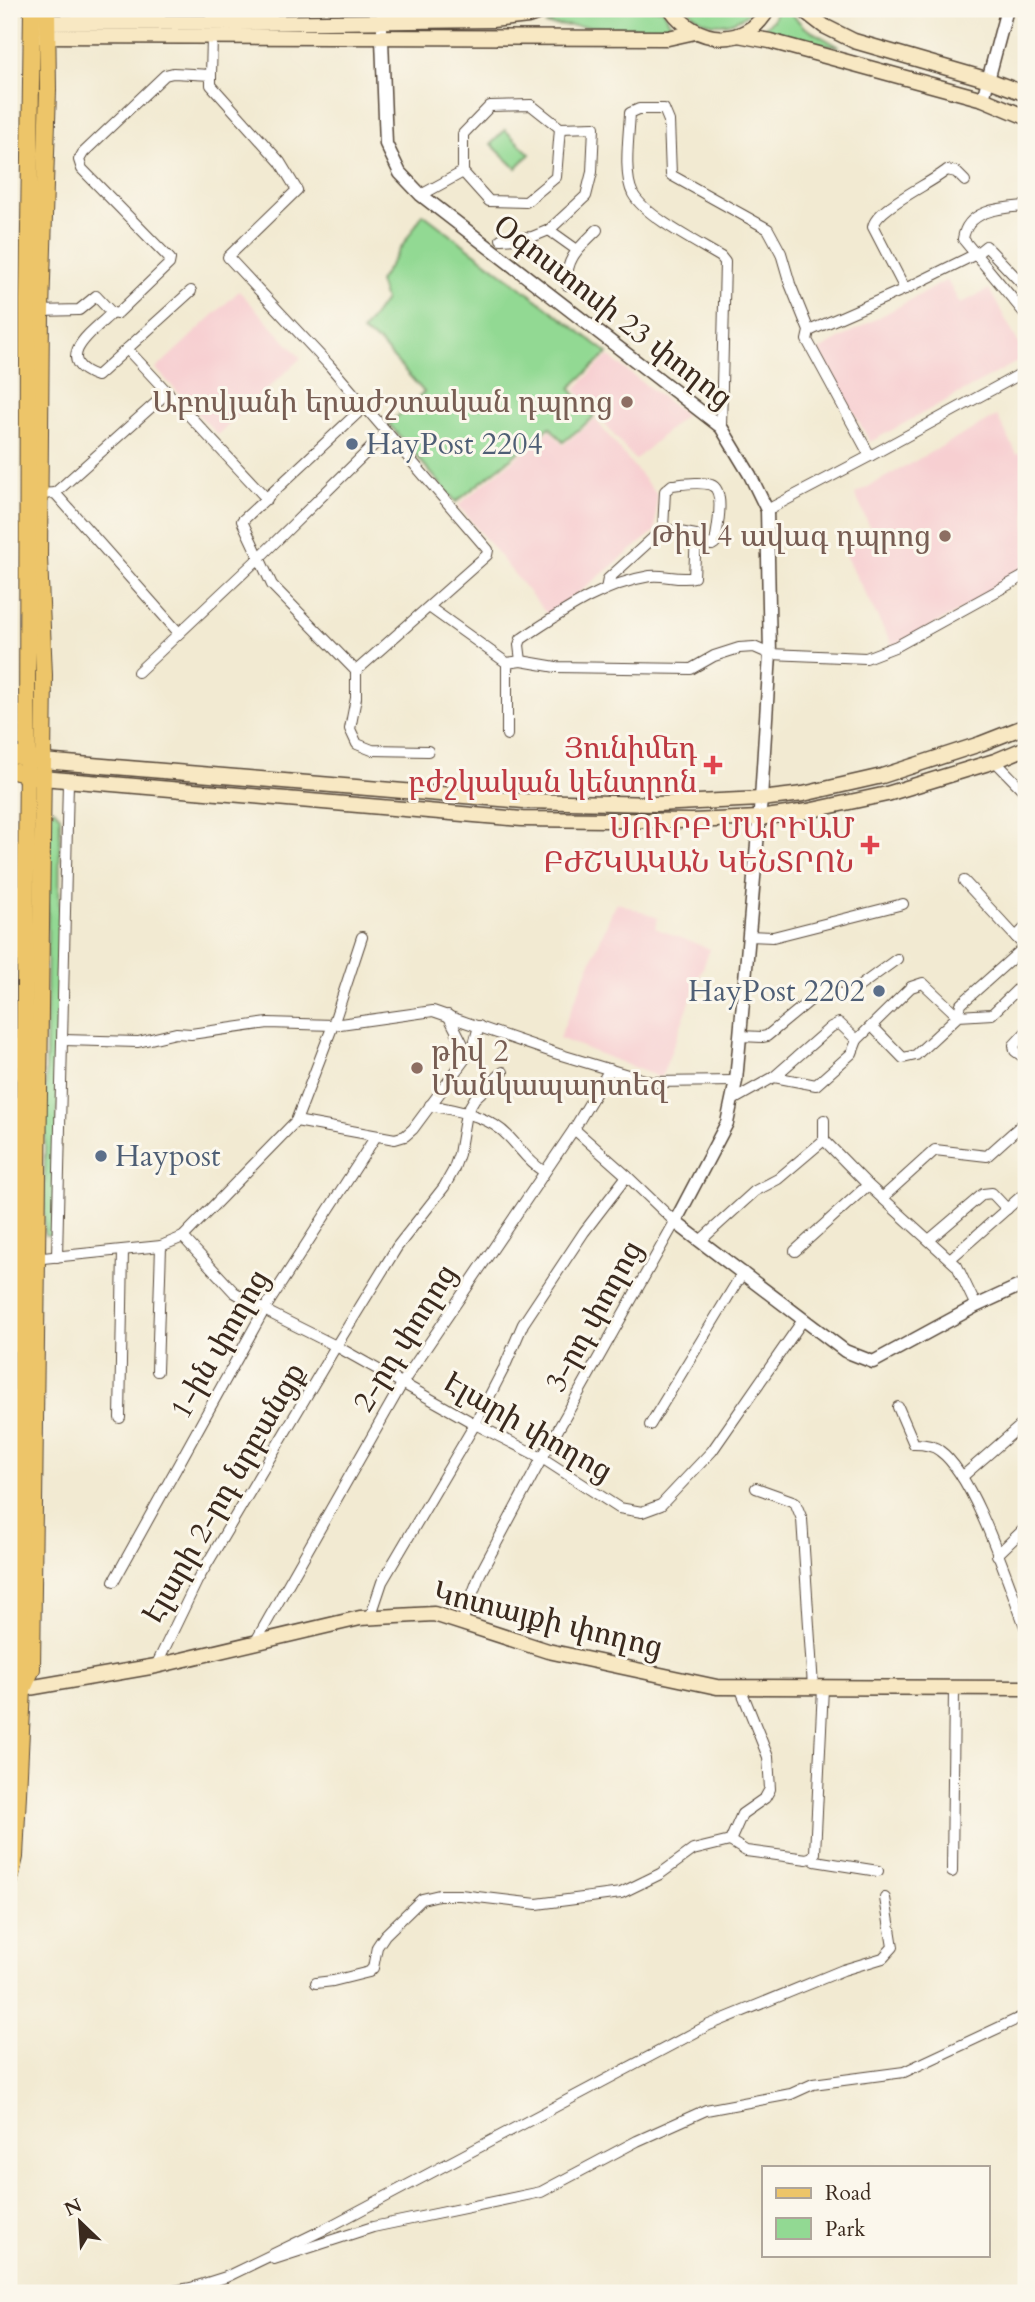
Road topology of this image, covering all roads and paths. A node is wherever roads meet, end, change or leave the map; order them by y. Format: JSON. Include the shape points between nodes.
{"nodes":[{"id":1,"x":548,"y":9,"type":"edge"},
{"id":2,"x":671,"y":9,"type":"edge"},
{"id":3,"x":768,"y":9,"type":"edge"},
{"id":4,"x":802,"y":9,"type":"edge"},
{"id":5,"x":1007,"y":9,"type":"edge"},
{"id":6,"x":528,"y":12,"type":"edge"},
{"id":7,"x":382,"y":15,"type":"edge"},
{"id":8,"x":239,"y":16,"type":"edge"},
{"id":9,"x":40,"y":22,"type":"edge"},
{"id":10,"x":695,"y":32,"type":"junction"},
{"id":11,"x":738,"y":35,"type":"junction"},
{"id":12,"x":212,"y":38,"type":"junction"},
{"id":13,"x":382,"y":39,"type":"junction"},
{"id":14,"x":211,"y":75,"type":"junction"},
{"id":15,"x":989,"y":80,"type":"junction"},
{"id":16,"x":1026,"y":94,"type":"edge"},
{"id":17,"x":983,"y":99,"type":"junction"},
{"id":18,"x":1026,"y":117,"type":"edge"},
{"id":19,"x":560,"y":128,"type":"junction"},
{"id":20,"x":463,"y":172,"type":"junction"},
{"id":21,"x":965,"y":181,"type":"dead end"},
{"id":22,"x":421,"y":195,"type":"junction"},
{"id":23,"x":1026,"y":206,"type":"edge"},
{"id":24,"x":549,"y":230,"type":"junction"},
{"id":25,"x":597,"y":230,"type":"dead end"},
{"id":26,"x":501,"y":239,"type":"dead end"},
{"id":27,"x":577,"y":250,"type":"junction"},
{"id":28,"x":976,"y":254,"type":"junction"},
{"id":29,"x":567,"y":285,"type":"dead end"},
{"id":30,"x":1026,"y":288,"type":"edge"},
{"id":31,"x":905,"y":289,"type":"junction"},
{"id":32,"x":191,"y":291,"type":"dead end"},
{"id":33,"x":35,"y":311,"type":"junction"},
{"id":34,"x":112,"y":313,"type":"junction"},
{"id":35,"x":1026,"y":315,"type":"edge"},
{"id":36,"x":809,"y":331,"type":"junction"},
{"id":37,"x":127,"y":349,"type":"junction"},
{"id":38,"x":1026,"y":371,"type":"edge"},
{"id":39,"x":167,"y":392,"type":"junction"},
{"id":40,"x":365,"y":406,"type":"junction"},
{"id":41,"x":720,"y":427,"type":"junction"},
{"id":42,"x":387,"y":432,"type":"junction"},
{"id":43,"x":870,"y":456,"type":"junction"},
{"id":44,"x":48,"y":494,"type":"junction"},
{"id":45,"x":267,"y":499,"type":"junction"},
{"id":46,"x":767,"y":510,"type":"junction"},
{"id":47,"x":663,"y":529,"type":"junction"},
{"id":48,"x":696,"y":542,"type":"junction"},
{"id":49,"x":260,"y":557,"type":"junction"},
{"id":50,"x":1026,"y":575,"type":"edge"},
{"id":51,"x":606,"y":589,"type":"junction"},
{"id":52,"x":429,"y":607,"type":"junction"},
{"id":53,"x":179,"y":633,"type":"junction"},
{"id":54,"x":770,"y":654,"type":"junction"},
{"id":55,"x":521,"y":661,"type":"junction"},
{"id":56,"x":507,"y":663,"type":"junction"},
{"id":57,"x":356,"y":671,"type":"junction"},
{"id":58,"x":138,"y":672,"type":"dead end"},
{"id":59,"x":1026,"y":726,"type":"edge"},
{"id":60,"x":507,"y":735,"type":"dead end"},
{"id":61,"x":1026,"y":748,"type":"edge"},
{"id":62,"x":428,"y":751,"type":"dead end"},
{"id":63,"x":9,"y":754,"type":"edge"},
{"id":64,"x":35,"y":760,"type":"junction"},
{"id":65,"x":995,"y":761,"type":"junction"},
{"id":66,"x":9,"y":771,"type":"edge"},
{"id":67,"x":34,"y":777,"type":"junction"},
{"id":68,"x":68,"y":782,"type":"junction"},
{"id":69,"x":1026,"y":793,"type":"edge"},
{"id":70,"x":761,"y":799,"type":"junction"},
{"id":71,"x":759,"y":818,"type":"junction"},
{"id":72,"x":964,"y":881,"type":"dead end"},
{"id":73,"x":903,"y":904,"type":"dead end"},
{"id":74,"x":1026,"y":927,"type":"edge"},
{"id":75,"x":749,"y":936,"type":"junction"},
{"id":76,"x":362,"y":937,"type":"dead end"},
{"id":77,"x":1016,"y":937,"type":"junction"},
{"id":78,"x":1022,"y":951,"type":"edge"},
{"id":79,"x":897,"y":959,"type":"dead end"},
{"id":80,"x":1026,"y":981,"type":"edge"},
{"id":81,"x":448,"y":1015,"type":"junction"},
{"id":82,"x":958,"y":1016,"type":"junction"},
{"id":83,"x":333,"y":1025,"type":"junction"},
{"id":84,"x":479,"y":1026,"type":"junction"},
{"id":85,"x":872,"y":1026,"type":"junction"},
{"id":86,"x":1026,"y":1032,"type":"edge"},
{"id":87,"x":740,"y":1035,"type":"junction"},
{"id":88,"x":63,"y":1040,"type":"junction"},
{"id":89,"x":857,"y":1041,"type":"junction"},
{"id":90,"x":468,"y":1054,"type":"junction"},
{"id":91,"x":1026,"y":1059,"type":"edge"},
{"id":92,"x":610,"y":1069,"type":"junction"},
{"id":93,"x":503,"y":1072,"type":"dead end"},
{"id":94,"x":774,"y":1077,"type":"junction"},
{"id":95,"x":736,"y":1081,"type":"junction"},
{"id":96,"x":733,"y":1100,"type":"junction"},
{"id":97,"x":430,"y":1105,"type":"junction"},
{"id":98,"x":467,"y":1114,"type":"junction"},
{"id":99,"x":824,"y":1120,"type":"dead end"},
{"id":100,"x":296,"y":1121,"type":"junction"},
{"id":101,"x":1026,"y":1121,"type":"edge"},
{"id":102,"x":573,"y":1129,"type":"junction"},
{"id":103,"x":376,"y":1136,"type":"junction"},
{"id":104,"x":824,"y":1140,"type":"junction"},
{"id":105,"x":543,"y":1171,"type":"junction"},
{"id":106,"x":627,"y":1176,"type":"junction"},
{"id":107,"x":868,"y":1185,"type":"junction"},
{"id":108,"x":1026,"y":1192,"type":"edge"},
{"id":109,"x":882,"y":1198,"type":"junction"},
{"id":110,"x":1007,"y":1209,"type":"junction"},
{"id":111,"x":675,"y":1222,"type":"junction"},
{"id":112,"x":183,"y":1237,"type":"junction"},
{"id":113,"x":929,"y":1240,"type":"junction"},
{"id":114,"x":700,"y":1241,"type":"junction"},
{"id":115,"x":161,"y":1246,"type":"junction"},
{"id":116,"x":123,"y":1250,"type":"junction"},
{"id":117,"x":795,"y":1251,"type":"dead end"},
{"id":118,"x":57,"y":1257,"type":"junction"},
{"id":119,"x":31,"y":1259,"type":"junction"},
{"id":120,"x":950,"y":1259,"type":"junction"},
{"id":121,"x":743,"y":1272,"type":"junction"},
{"id":122,"x":1026,"y":1283,"type":"edge"},
{"id":123,"x":976,"y":1306,"type":"junction"},
{"id":124,"x":264,"y":1310,"type":"junction"},
{"id":125,"x":803,"y":1320,"type":"junction"},
{"id":126,"x":337,"y":1346,"type":"junction"},
{"id":127,"x":157,"y":1371,"type":"dead end"},
{"id":128,"x":403,"y":1382,"type":"junction"},
{"id":129,"x":898,"y":1407,"type":"dead end"},
{"id":130,"x":1026,"y":1417,"type":"edge"},
{"id":131,"x":120,"y":1418,"type":"dead end"},
{"id":132,"x":475,"y":1424,"type":"junction"},
{"id":133,"x":650,"y":1425,"type":"dead end"},
{"id":134,"x":542,"y":1458,"type":"junction"},
{"id":135,"x":962,"y":1477,"type":"junction"},
{"id":136,"x":756,"y":1488,"type":"dead end"},
{"id":137,"x":1026,"y":1527,"type":"edge"},
{"id":138,"x":997,"y":1555,"type":"junction"},
{"id":139,"x":114,"y":1581,"type":"dead end"},
{"id":140,"x":370,"y":1618,"type":"junction"},
{"id":141,"x":462,"y":1622,"type":"junction"},
{"id":142,"x":1026,"y":1629,"type":"edge"},
{"id":143,"x":256,"y":1641,"type":"junction"},
{"id":144,"x":156,"y":1665,"type":"junction"},
{"id":145,"x":740,"y":1687,"type":"junction"},
{"id":146,"x":818,"y":1687,"type":"junction"},
{"id":147,"x":1026,"y":1688,"type":"edge"},
{"id":148,"x":23,"y":1689,"type":"junction"},
{"id":149,"x":954,"y":1689,"type":"junction"},
{"id":150,"x":730,"y":1841,"type":"junction"},
{"id":151,"x":812,"y":1857,"type":"junction"},
{"id":152,"x":878,"y":1871,"type":"dead end"},
{"id":153,"x":952,"y":1872,"type":"dead end"},
{"id":154,"x":9,"y":1884,"type":"edge"},
{"id":155,"x":885,"y":1898,"type":"dead end"},
{"id":156,"x":316,"y":1983,"type":"dead end"},
{"id":157,"x":1026,"y":2014,"type":"edge"},
{"id":158,"x":247,"y":2266,"type":"junction"},
{"id":159,"x":162,"y":2293,"type":"edge"}],
"edges":[{"from":1,"to":6,"type":"main road"},
{"from":2,"to":10,"type":"main road"},
{"from":3,"to":11,"type":"main road","via":[[755,25]]},
{"from":4,"to":15,"type":"main road","via":[[855,41]]},
{"from":5,"to":15,"type":"street"},
{"from":6,"to":7,"type":"main road","via":[[492,20]]},
{"from":7,"to":8,"type":"main road"},
{"from":7,"to":13,"type":"street"},
{"from":8,"to":9,"type":"main road"},
{"from":9,"to":12,"type":"main road"},
{"from":9,"to":33,"type":"main road","via":[[47,147]]},
{"from":10,"to":11,"type":"main road","via":[[710,37]]},
{"from":10,"to":13,"type":"main road","via":[[668,38]]},
{"from":11,"to":17,"type":"main road"},
{"from":12,"to":13,"type":"main road"},
{"from":12,"to":14,"type":"street"},
{"from":13,"to":22,"type":"street","name":"Օգոստոսի 23 փողոց","via":[[386,144],[400,173]]},
{"from":14,"to":34,"type":"street","via":[[165,75],[79,160],[82,169],[171,261],[117,314]]},
{"from":14,"to":40,"type":"street","via":[[211,85],[280,162],[297,190],[228,257]]},
{"from":15,"to":16,"type":"main road"},
{"from":15,"to":17,"type":"street"},
{"from":17,"to":18,"type":"main road"},
{"from":19,"to":20,"type":"street","via":[[531,105],[490,106],[463,134]]},
{"from":19,"to":20,"type":"street","via":[[556,177],[526,202],[489,201]]},
{"from":19,"to":24,"type":"street","via":[[594,127],[593,172],[586,196]]},
{"from":20,"to":22,"type":"street"},
{"from":21,"to":31,"type":"street","via":[[947,170],[874,219],[873,227]]},
{"from":22,"to":41,"type":"street","name":"Օգոստոսի 23 փողոց"},
{"from":23,"to":28,"type":"street","via":[[999,208],[972,219],[963,239]]},
{"from":24,"to":26,"type":"street","via":[[533,237]]},
{"from":24,"to":27,"type":"street"},
{"from":25,"to":27,"type":"street"},
{"from":27,"to":29,"type":"street","via":[[566,269]]},
{"from":28,"to":30,"type":"street","via":[[986,246]]},
{"from":28,"to":31,"type":"street"},
{"from":28,"to":35,"type":"street"},
{"from":31,"to":36,"type":"street"},
{"from":32,"to":37,"type":"street"},
{"from":33,"to":34,"type":"street","via":[[79,310],[96,296]]},
{"from":33,"to":44,"type":"main road"},
{"from":33,"to":64,"type":"main road"},
{"from":34,"to":37,"type":"street","via":[[79,344],[76,358],[97,376]]},
{"from":36,"to":41,"type":"street","via":[[768,229],[671,175],[670,121],[664,109],[630,113],[628,173],[633,193],[647,211],[725,262]]},
{"from":36,"to":43,"type":"street","via":[[807,340]]},
{"from":37,"to":39,"type":"street"},
{"from":38,"to":43,"type":"street"},
{"from":39,"to":44,"type":"street"},
{"from":39,"to":45,"type":"street"},
{"from":40,"to":42,"type":"street"},
{"from":40,"to":45,"type":"street"},
{"from":41,"to":46,"type":"street","name":"Օգոստոսի 23 փողոց"},
{"from":42,"to":49,"type":"street"},
{"from":42,"to":52,"type":"street","via":[[488,550]]},
{"from":43,"to":46,"type":"street"},
{"from":44,"to":53,"type":"street"},
{"from":44,"to":64,"type":"main road"},
{"from":45,"to":49,"type":"street","via":[[242,521]]},
{"from":46,"to":54,"type":"street","name":"Օգոստոսի 23 փողոց"},
{"from":47,"to":48,"type":"street","via":[[694,533]]},
{"from":47,"to":48,"type":"street","via":[[668,488],[715,486],[720,494],[715,543]]},
{"from":47,"to":51,"type":"street","via":[[608,579]]},
{"from":48,"to":51,"type":"street","via":[[691,579],[651,576]]},
{"from":49,"to":53,"type":"street"},
{"from":49,"to":57,"type":"street","via":[[272,585]]},
{"from":50,"to":54,"type":"street","via":[[897,646],[866,658]]},
{"from":51,"to":55,"type":"street","via":[[521,639]]},
{"from":52,"to":56,"type":"street"},
{"from":52,"to":57,"type":"street"},
{"from":53,"to":58,"type":"street"},
{"from":54,"to":55,"type":"street","via":[[754,647],[739,648],[691,669],[556,667]]},
{"from":54,"to":70,"type":"street","name":"Օգոստոսի 23 փողոց"},
{"from":55,"to":56,"type":"street"},
{"from":56,"to":60,"type":"street"},
{"from":57,"to":62,"type":"street","via":[[350,729],[357,744],[372,750]]},
{"from":59,"to":70,"type":"main road","via":[[882,776]]},
{"from":61,"to":65,"type":"main road"},
{"from":63,"to":64,"type":"main road"},
{"from":64,"to":67,"type":"main road"},
{"from":64,"to":70,"type":"main road","via":[[524,801],[656,804]]},
{"from":65,"to":69,"type":"street"},
{"from":65,"to":71,"type":"main road","via":[[887,794]]},
{"from":66,"to":67,"type":"main road"},
{"from":67,"to":68,"type":"main road"},
{"from":67,"to":119,"type":"main road"},
{"from":68,"to":71,"type":"main road","via":[[522,819],[656,822]]},
{"from":68,"to":88,"type":"street"},
{"from":70,"to":71,"type":"street","name":"Օգոստոսի 23 փողոց"},
{"from":71,"to":75,"type":"street","name":"Օգոստոսի 23 փողոց"},
{"from":72,"to":77,"type":"street"},
{"from":73,"to":75,"type":"street","via":[[773,937]]},
{"from":74,"to":77,"type":"street"},
{"from":75,"to":87,"type":"street","name":"Օգոստոսի 23 փողոց"},
{"from":76,"to":83,"type":"street"},
{"from":77,"to":78,"type":"street"},
{"from":78,"to":82,"type":"street","via":[[961,1004]]},
{"from":79,"to":87,"type":"street","via":[[851,994],[842,996],[824,989],[767,1036]]},
{"from":80,"to":82,"type":"street","via":[[992,1014]]},
{"from":81,"to":83,"type":"street","via":[[433,1011]]},
{"from":81,"to":84,"type":"street"},
{"from":81,"to":90,"type":"street"},
{"from":82,"to":85,"type":"street","via":[[916,1055],[903,1058]]},
{"from":82,"to":85,"type":"street","via":[[923,983],[911,988]]},
{"from":83,"to":88,"type":"street","via":[[268,1023],[138,1042]]},
{"from":83,"to":100,"type":"street"},
{"from":84,"to":90,"type":"street"},
{"from":84,"to":92,"type":"street"},
{"from":85,"to":89,"type":"street"},
{"from":86,"to":91,"type":"street","via":[[1014,1045]]},
{"from":87,"to":95,"type":"street","name":"Օգոստոսի 23 փողոց"},
{"from":88,"to":118,"type":"street"},
{"from":89,"to":94,"type":"street","via":[[852,1053],[816,1085]]},
{"from":89,"to":94,"type":"street","via":[[839,1023]]},
{"from":90,"to":97,"type":"street"},
{"from":92,"to":95,"type":"street","via":[[651,1082]]},
{"from":92,"to":102,"type":"street","name":"2-րդ փողոց"},
{"from":93,"to":98,"type":"street","via":[[475,1098]]},
{"from":94,"to":96,"type":"street"},
{"from":95,"to":96,"type":"street","name":"Օգոստոսի 23 փողոց"},
{"from":96,"to":111,"type":"street","name":"Օգոստոսի 23 փողոց","via":[[719,1142]]},
{"from":97,"to":98,"type":"street"},
{"from":97,"to":103,"type":"street","via":[[405,1136]]},
{"from":98,"to":105,"type":"street","via":[[495,1125]]},
{"from":98,"to":126,"type":"street","name":"Էլարի 2-րդ նրբանցք","via":[[453,1171],[397,1247]]},
{"from":99,"to":104,"type":"street"},
{"from":100,"to":103,"type":"street"},
{"from":100,"to":112,"type":"street"},
{"from":101,"to":109,"type":"street","via":[[987,1156],[936,1150]]},
{"from":102,"to":105,"type":"street","name":"2-րդ փողոց"},
{"from":102,"to":106,"type":"street"},
{"from":103,"to":124,"type":"street","name":"1-ին փողոց"},
{"from":104,"to":107,"type":"street"},
{"from":104,"to":114,"type":"street","via":[[778,1180],[755,1191]]},
{"from":105,"to":128,"type":"street","name":"2-րդ փողոց"},
{"from":106,"to":111,"type":"street"},
{"from":106,"to":132,"type":"street","via":[[523,1324]]},
{"from":107,"to":109,"type":"street"},
{"from":107,"to":117,"type":"street"},
{"from":108,"to":110,"type":"street"},
{"from":109,"to":113,"type":"street"},
{"from":110,"to":113,"type":"street","via":[[992,1193],[983,1194]]},
{"from":110,"to":120,"type":"street"},
{"from":111,"to":114,"type":"street"},
{"from":111,"to":134,"type":"street","name":"3-րդ փողոց"},
{"from":112,"to":115,"type":"street"},
{"from":112,"to":124,"type":"street","name":"Էլարի փողոց","via":[[234,1292]]},
{"from":113,"to":120,"type":"street"},
{"from":114,"to":121,"type":"street"},
{"from":115,"to":116,"type":"street"},
{"from":115,"to":127,"type":"street"},
{"from":116,"to":118,"type":"street"},
{"from":116,"to":131,"type":"street"},
{"from":118,"to":119,"type":"street"},
{"from":119,"to":148,"type":"main road","via":[[19,1665]]},
{"from":120,"to":123,"type":"street"},
{"from":121,"to":125,"type":"street"},
{"from":121,"to":133,"type":"street"},
{"from":122,"to":123,"type":"street"},
{"from":123,"to":125,"type":"street","via":[[873,1362],[845,1351]]},
{"from":124,"to":126,"type":"street","name":"Էլարի փողոց"},
{"from":124,"to":139,"type":"street","name":"1-ին փողոց"},
{"from":125,"to":134,"type":"street","name":"Էլարի փողոց","via":[[712,1451],[662,1505],[642,1512],[619,1508]]},
{"from":126,"to":128,"type":"street","name":"Էլարի փողոց"},
{"from":126,"to":144,"type":"street","name":"Էլարի 2-րդ նրբանցք","via":[[197,1581]]},
{"from":128,"to":132,"type":"street","name":"Էլարի փողոց"},
{"from":128,"to":143,"type":"street","name":"2-րդ փողոց"},
{"from":129,"to":135,"type":"street","via":[[914,1444],[939,1450]]},
{"from":130,"to":135,"type":"street"},
{"from":132,"to":134,"type":"street","name":"Էլարի փողոց"},
{"from":132,"to":140,"type":"street","via":[[382,1582]]},
{"from":134,"to":141,"type":"street","name":"3-րդ փողոց","via":[[480,1574]]},
{"from":135,"to":138,"type":"street"},
{"from":136,"to":146,"type":"street","via":[[795,1502],[802,1519]]},
{"from":137,"to":138,"type":"street"},
{"from":138,"to":142,"type":"street"},
{"from":140,"to":141,"type":"main road","name":"Կոտայքի փողոց","via":[[434,1614]]},
{"from":140,"to":143,"type":"main road","name":"Կոտայքի փողոց"},
{"from":141,"to":145,"type":"main road","name":"Կոտայքի փողոց","via":[[548,1651],[717,1687]]},
{"from":143,"to":144,"type":"main road","name":"Կոտայքի փողոց"},
{"from":144,"to":148,"type":"main road","name":"Կոտայքի փողոց"},
{"from":145,"to":146,"type":"main road","name":"Կոտայքի փողոց"},
{"from":145,"to":150,"type":"street","via":[[768,1757],[771,1781],[765,1798],[743,1814]]},
{"from":146,"to":149,"type":"main road","name":"Կոտայքի փողոց"},
{"from":146,"to":151,"type":"street"},
{"from":147,"to":149,"type":"main road","name":"Կոտայքի փողոց"},
{"from":148,"to":154,"type":"main road","via":[[15,1857]]},
{"from":149,"to":153,"type":"street"},
{"from":150,"to":151,"type":"street","via":[[746,1851]]},
{"from":150,"to":156,"type":"street","via":[[694,1850],[621,1894],[537,1904],[460,1895],[422,1899],[385,1935],[369,1972]]},
{"from":151,"to":152,"type":"street"},
{"from":155,"to":158,"type":"street","via":[[893,1947],[883,1958],[709,2025]]},
{"from":157,"to":158,"type":"street","via":[[904,2071],[813,2084],[791,2094],[706,2110],[541,2192],[373,2227]]},
{"from":158,"to":159,"type":"street","via":[[226,2277]]}]}
